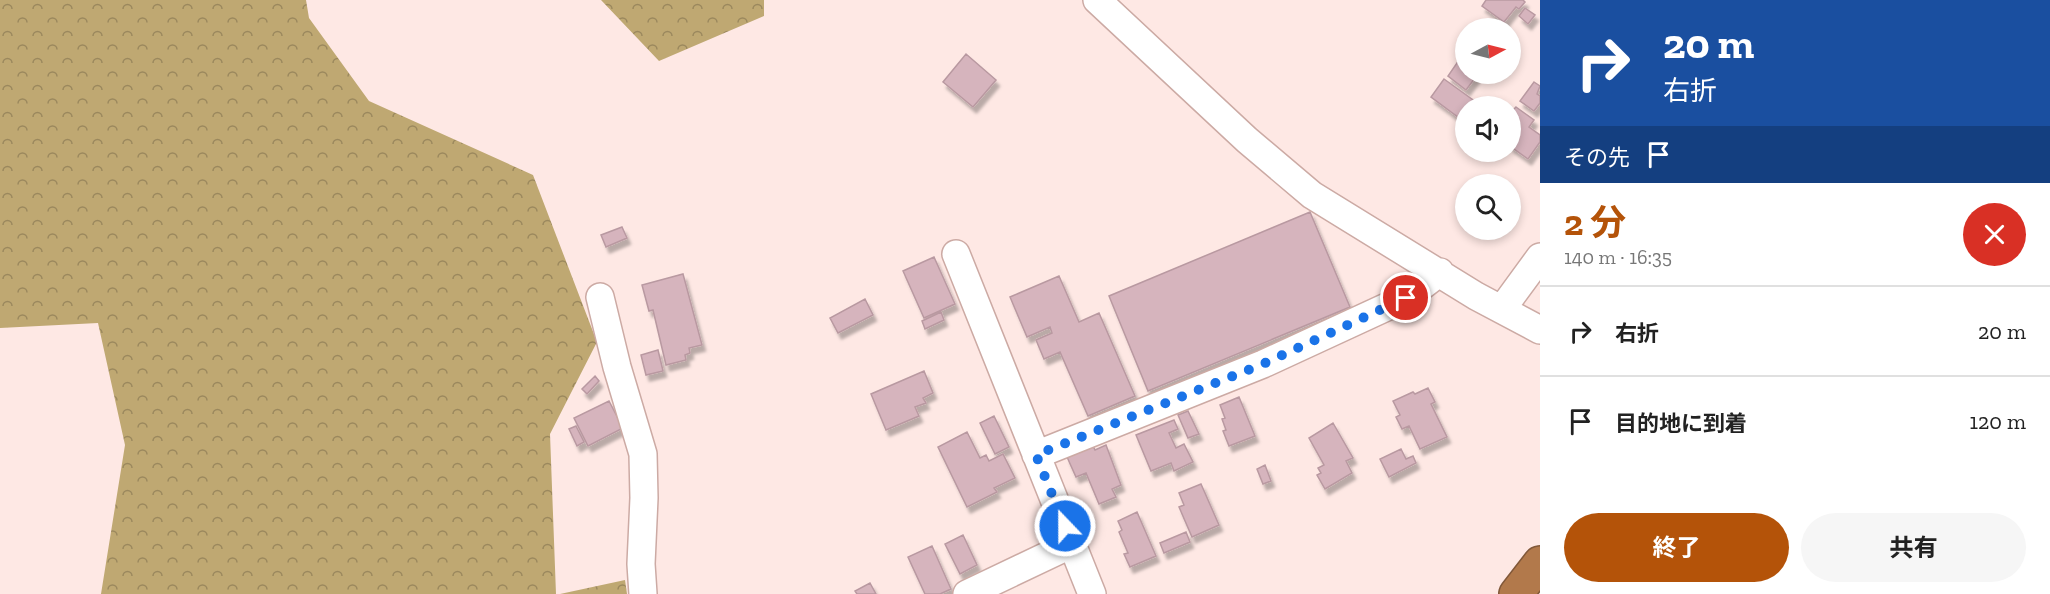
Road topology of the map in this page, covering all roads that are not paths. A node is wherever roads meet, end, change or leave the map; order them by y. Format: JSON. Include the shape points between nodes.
{"nodes":[{"id":1,"x":1097,"y":0,"type":"edge"},
{"id":2,"x":956,"y":254,"type":"dead end"},
{"id":3,"x":1540,"y":257,"type":"edge"},
{"id":4,"x":1440,"y":272,"type":"junction"},
{"id":5,"x":600,"y":297,"type":"dead end"},
{"id":6,"x":1502,"y":309,"type":"junction"},
{"id":7,"x":1540,"y":330,"type":"edge"},
{"id":8,"x":1036,"y":455,"type":"junction"},
{"id":9,"x":1072,"y":544,"type":"junction"},
{"id":10,"x":1540,"y":563,"type":"edge"},
{"id":11,"x":643,"y":594,"type":"edge"},
{"id":12,"x":967,"y":594,"type":"edge"},
{"id":13,"x":1092,"y":594,"type":"edge"},
{"id":14,"x":1516,"y":594,"type":"edge"}],
"edges":[{"from":1,"to":4,"type":"street","via":[[1312,195]]},
{"from":2,"to":8,"type":"street"},
{"from":3,"to":6,"type":"street"},
{"from":4,"to":6,"type":"street"},
{"from":4,"to":8,"type":"street","via":[[1406,298],[1263,364]]},
{"from":5,"to":11,"type":"street","via":[[616,368],[643,454]]},
{"from":6,"to":7,"type":"street"},
{"from":8,"to":9,"type":"street"},
{"from":9,"to":12,"type":"street"},
{"from":9,"to":13,"type":"street"},
{"from":10,"to":14,"type":"highway"}]}
